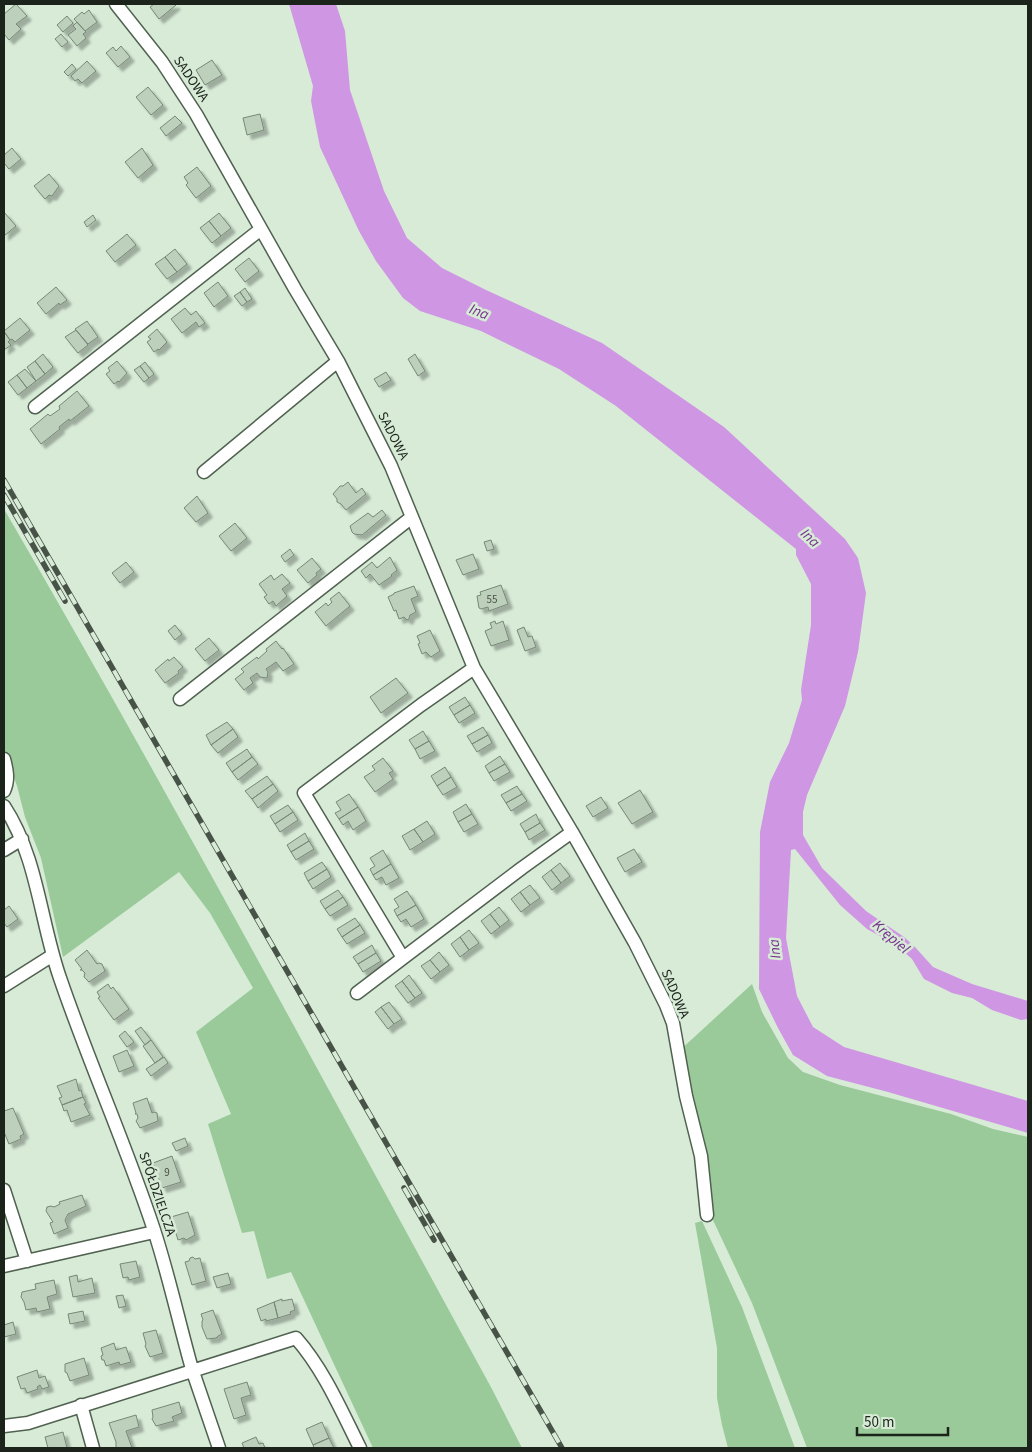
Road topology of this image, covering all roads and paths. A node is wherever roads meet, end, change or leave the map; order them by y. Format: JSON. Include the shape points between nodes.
{"nodes":[{"id":1,"x":116,"y":4,"type":"edge"},
{"id":2,"x":261,"y":229,"type":"junction"},
{"id":3,"x":338,"y":361,"type":"junction"},
{"id":4,"x":35,"y":406,"type":"dead end"},
{"id":5,"x":204,"y":472,"type":"dead end"},
{"id":6,"x":412,"y":517,"type":"junction"},
{"id":7,"x":474,"y":668,"type":"junction"},
{"id":8,"x":180,"y":700,"type":"dead end"},
{"id":9,"x":4,"y":759,"type":"edge"},
{"id":10,"x":4,"y":791,"type":"edge"},
{"id":11,"x":4,"y":806,"type":"edge"},
{"id":12,"x":572,"y":832,"type":"junction"},
{"id":13,"x":22,"y":839,"type":"junction"},
{"id":14,"x":4,"y":850,"type":"edge"},
{"id":15,"x":53,"y":955,"type":"junction"},
{"id":16,"x":404,"y":958,"type":"junction"},
{"id":17,"x":4,"y":986,"type":"edge"},
{"id":18,"x":357,"y":993,"type":"dead end"},
{"id":19,"x":4,"y":1190,"type":"edge"},
{"id":20,"x":707,"y":1215,"type":"dead end"},
{"id":21,"x":154,"y":1232,"type":"junction"},
{"id":22,"x":27,"y":1261,"type":"junction"},
{"id":23,"x":4,"y":1266,"type":"edge"},
{"id":24,"x":193,"y":1370,"type":"junction"},
{"id":25,"x":81,"y":1405,"type":"junction"},
{"id":26,"x":4,"y":1426,"type":"edge"},
{"id":27,"x":94,"y":1448,"type":"edge"},
{"id":28,"x":219,"y":1448,"type":"edge"},
{"id":29,"x":360,"y":1448,"type":"edge"}],
"edges":[{"from":1,"to":2,"type":"street","name":"SADOWA","via":[[162,62],[196,114]]},
{"from":2,"to":3,"type":"street","name":"SADOWA"},
{"from":2,"to":4,"type":"street"},
{"from":3,"to":5,"type":"street"},
{"from":3,"to":6,"type":"street","name":"SADOWA","via":[[392,466]]},
{"from":6,"to":7,"type":"street","name":"SADOWA"},
{"from":6,"to":8,"type":"street"},
{"from":7,"to":12,"type":"street","name":"SADOWA"},
{"from":7,"to":16,"type":"street","via":[[304,793]]},
{"from":9,"to":10,"type":"street","via":[[7,777]]},
{"from":11,"to":13,"type":"street","name":"SPÓŁDZIELCZA"},
{"from":12,"to":16,"type":"street"},
{"from":12,"to":20,"type":"street","name":"SADOWA","via":[[635,944],[673,1023],[701,1156]]},
{"from":13,"to":14,"type":"street"},
{"from":13,"to":15,"type":"street","name":"SPÓŁDZIELCZA"},
{"from":15,"to":17,"type":"street"},
{"from":15,"to":21,"type":"street","name":"SPÓŁDZIELCZA","via":[[92,1070],[126,1151]]},
{"from":16,"to":18,"type":"street"},
{"from":19,"to":22,"type":"street"},
{"from":21,"to":22,"type":"street"},
{"from":21,"to":24,"type":"street","name":"SPÓŁDZIELCZA"},
{"from":22,"to":23,"type":"street"},
{"from":24,"to":25,"type":"street"},
{"from":24,"to":28,"type":"street","name":"SPÓŁDZIELCZA"},
{"from":24,"to":29,"type":"street","via":[[296,1338],[322,1372]]},
{"from":25,"to":26,"type":"street","via":[[28,1423]]},
{"from":25,"to":27,"type":"street"}]}
